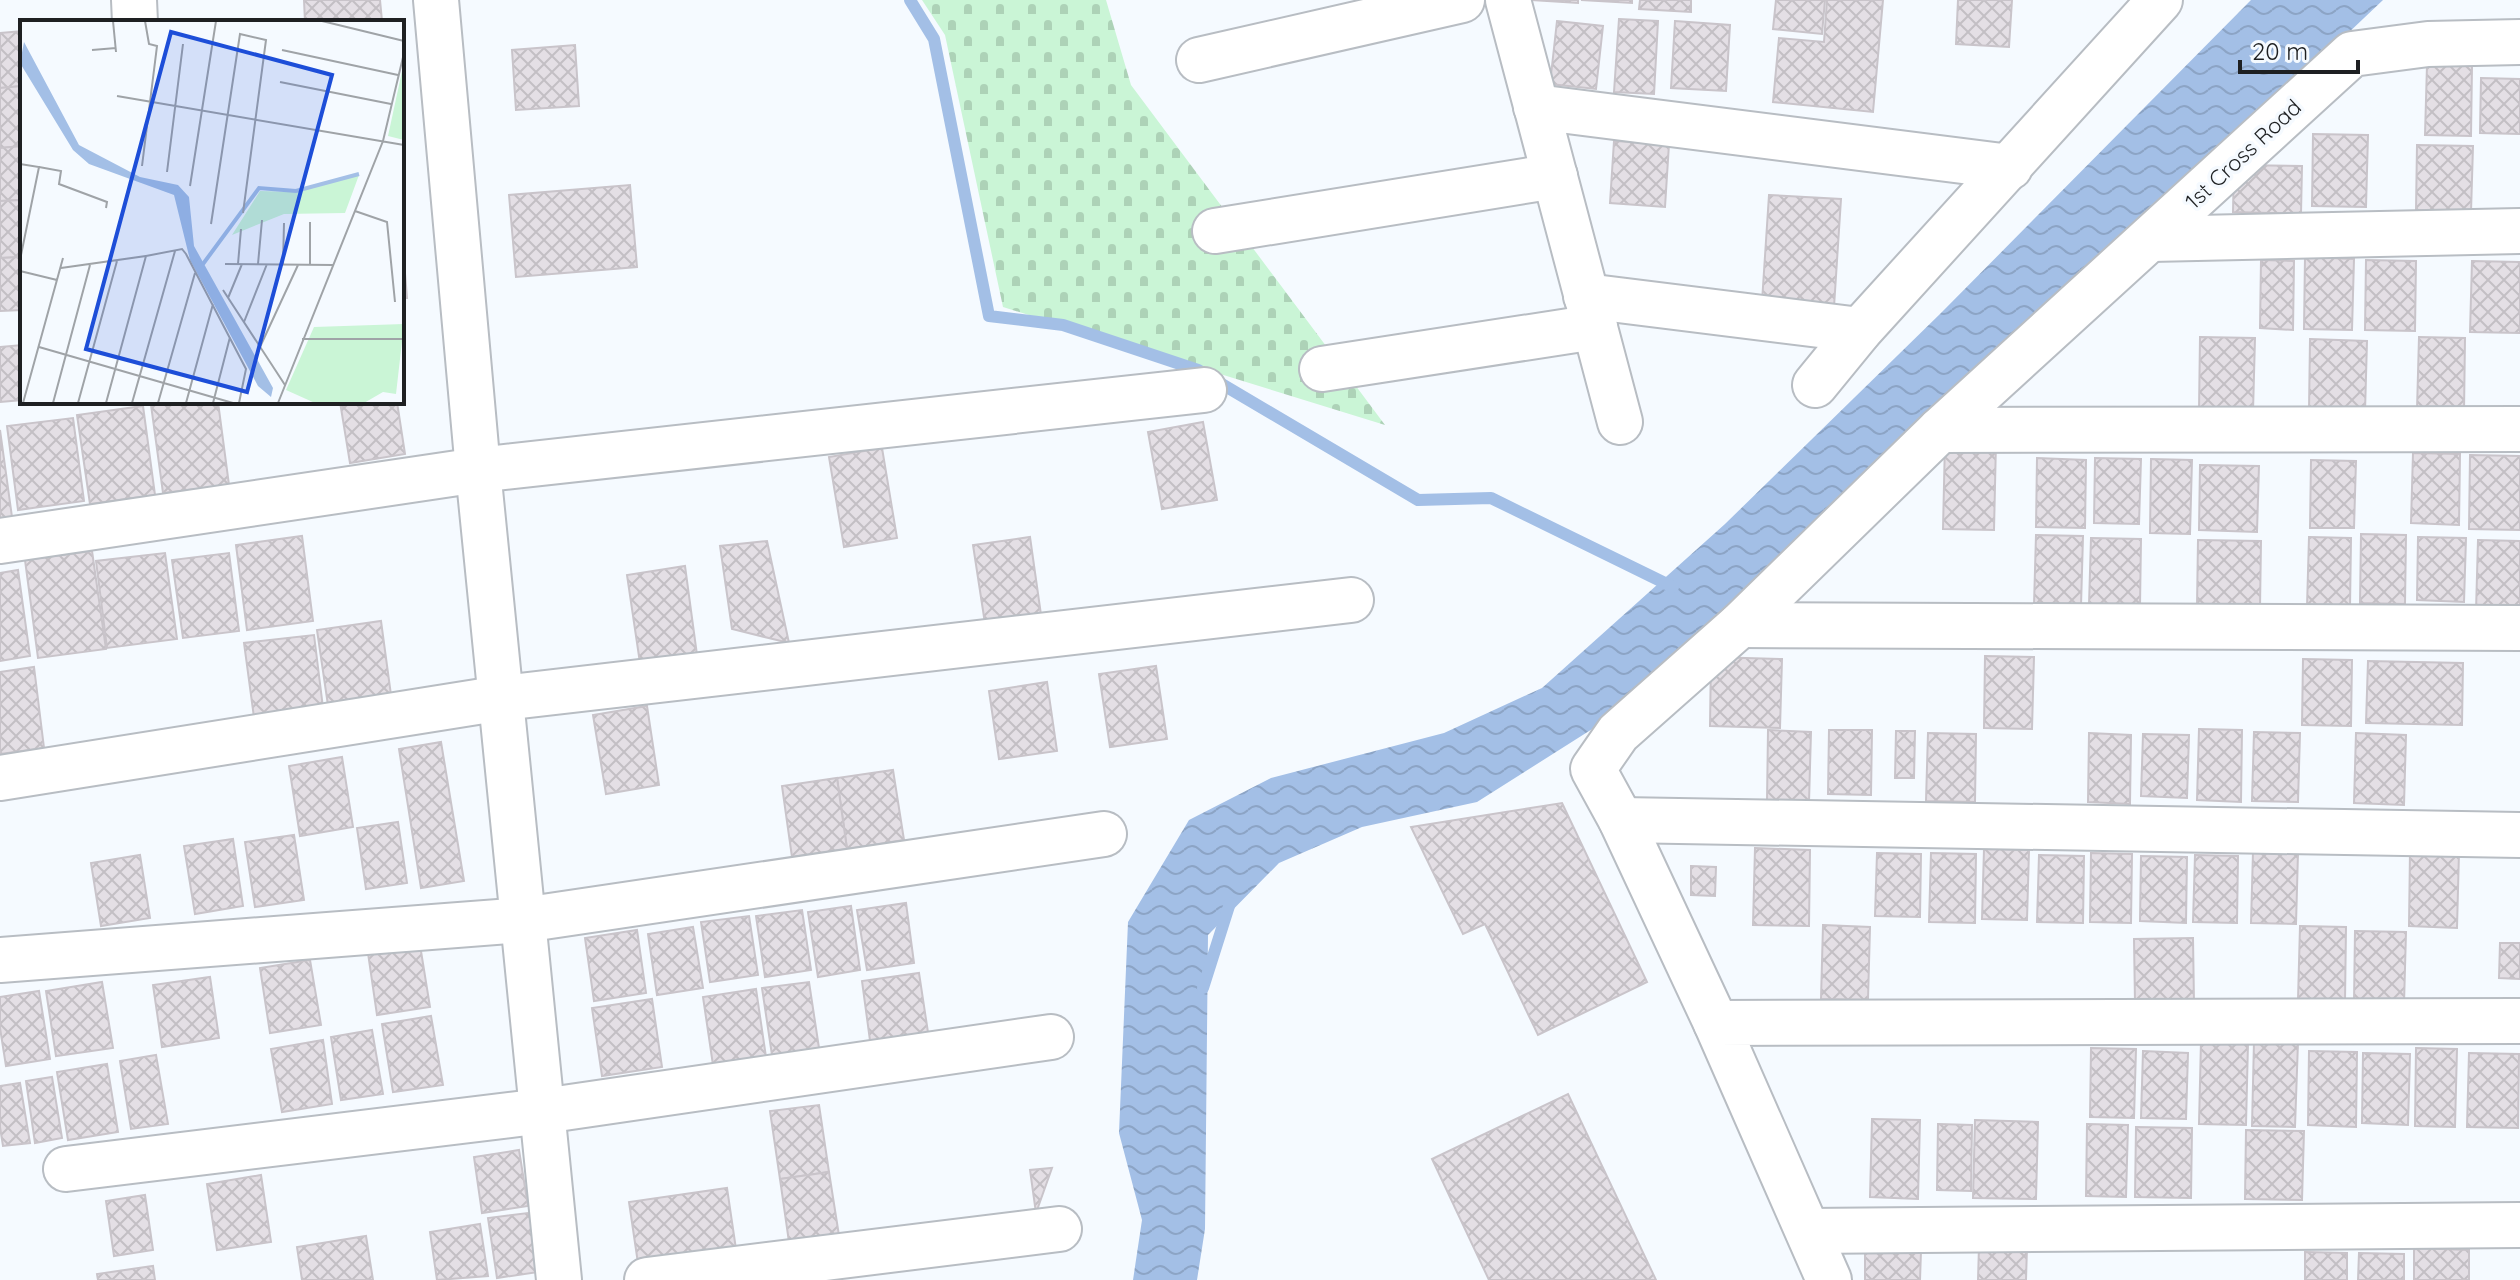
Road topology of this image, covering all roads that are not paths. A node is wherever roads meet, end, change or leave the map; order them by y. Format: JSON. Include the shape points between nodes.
{"nodes":[{"id":1,"x":134,"y":0,"type":"edge"},
{"id":2,"x":436,"y":0,"type":"edge"},
{"id":3,"x":1462,"y":0,"type":"edge"},
{"id":4,"x":1508,"y":0,"type":"edge"},
{"id":5,"x":2160,"y":0,"type":"edge"},
{"id":6,"x":135,"y":20,"type":"edge"},
{"id":7,"x":2520,"y":42,"type":"edge"},
{"id":8,"x":1199,"y":60,"type":"dead end"},
{"id":9,"x":1536,"y":107,"type":"junction"},
{"id":10,"x":2010,"y":167,"type":"junction"},
{"id":11,"x":1555,"y":176,"type":"junction"},
{"id":12,"x":1215,"y":231,"type":"dead end"},
{"id":13,"x":2520,"y":231,"type":"edge"},
{"id":14,"x":2151,"y":239,"type":"junction"},
{"id":15,"x":1590,"y":311,"type":"junction"},
{"id":16,"x":1860,"y":330,"type":"junction"},
{"id":17,"x":1322,"y":369,"type":"dead end"},
{"id":18,"x":1815,"y":385,"type":"dead end"},
{"id":19,"x":1204,"y":390,"type":"dead end"},
{"id":20,"x":1620,"y":422,"type":"dead end"},
{"id":21,"x":2520,"y":429,"type":"edge"},
{"id":22,"x":1940,"y":430,"type":"junction"},
{"id":23,"x":478,"y":470,"type":"junction"},
{"id":24,"x":0,"y":541,"type":"edge"},
{"id":25,"x":1351,"y":600,"type":"dead end"},
{"id":26,"x":1740,"y":625,"type":"junction"},
{"id":27,"x":2520,"y":628,"type":"edge"},
{"id":28,"x":502,"y":698,"type":"junction"},
{"id":29,"x":0,"y":778,"type":"edge"},
{"id":30,"x":1621,"y":820,"type":"junction"},
{"id":31,"x":1104,"y":834,"type":"dead end"},
{"id":32,"x":2520,"y":835,"type":"edge"},
{"id":33,"x":523,"y":920,"type":"junction"},
{"id":34,"x":0,"y":960,"type":"edge"},
{"id":35,"x":2520,"y":1021,"type":"edge"},
{"id":36,"x":1716,"y":1023,"type":"junction"},
{"id":37,"x":1051,"y":1037,"type":"dead end"},
{"id":38,"x":543,"y":1111,"type":"junction"},
{"id":39,"x":66,"y":1169,"type":"dead end"},
{"id":40,"x":2520,"y":1225,"type":"edge"},
{"id":41,"x":1059,"y":1229,"type":"dead end"},
{"id":42,"x":1808,"y":1231,"type":"junction"},
{"id":43,"x":559,"y":1280,"type":"edge"},
{"id":44,"x":647,"y":1280,"type":"edge"},
{"id":45,"x":1829,"y":1280,"type":"edge"}],
"edges":[{"from":1,"to":6,"type":"street"},
{"from":2,"to":23,"type":"street"},
{"from":3,"to":8,"type":"street"},
{"from":4,"to":9,"type":"street"},
{"from":5,"to":10,"type":"street"},
{"from":7,"to":14,"type":"street","name":"1st Cross Road","via":[[2428,44],[2352,54]]},
{"from":9,"to":10,"type":"street"},
{"from":9,"to":11,"type":"street"},
{"from":10,"to":16,"type":"street"},
{"from":11,"to":12,"type":"street"},
{"from":11,"to":15,"type":"street"},
{"from":13,"to":14,"type":"street"},
{"from":14,"to":22,"type":"street","name":"1st Cross Road"},
{"from":15,"to":16,"type":"street"},
{"from":15,"to":17,"type":"street"},
{"from":15,"to":20,"type":"street"},
{"from":16,"to":18,"type":"street"},
{"from":19,"to":23,"type":"street"},
{"from":21,"to":22,"type":"street"},
{"from":22,"to":26,"type":"street","name":"1st Cross Road"},
{"from":23,"to":24,"type":"street"},
{"from":23,"to":28,"type":"street"},
{"from":25,"to":28,"type":"street"},
{"from":26,"to":27,"type":"street"},
{"from":26,"to":30,"type":"street","name":"1st Cross Road","via":[[1618,733],[1593,769]]},
{"from":28,"to":29,"type":"street"},
{"from":28,"to":33,"type":"street"},
{"from":30,"to":32,"type":"street"},
{"from":30,"to":36,"type":"street"},
{"from":31,"to":33,"type":"street"},
{"from":33,"to":34,"type":"street"},
{"from":33,"to":38,"type":"street"},
{"from":35,"to":36,"type":"street"},
{"from":36,"to":42,"type":"street"},
{"from":37,"to":38,"type":"street"},
{"from":38,"to":39,"type":"street"},
{"from":38,"to":43,"type":"street"},
{"from":40,"to":42,"type":"street"},
{"from":41,"to":44,"type":"street"},
{"from":42,"to":45,"type":"street"}]}
